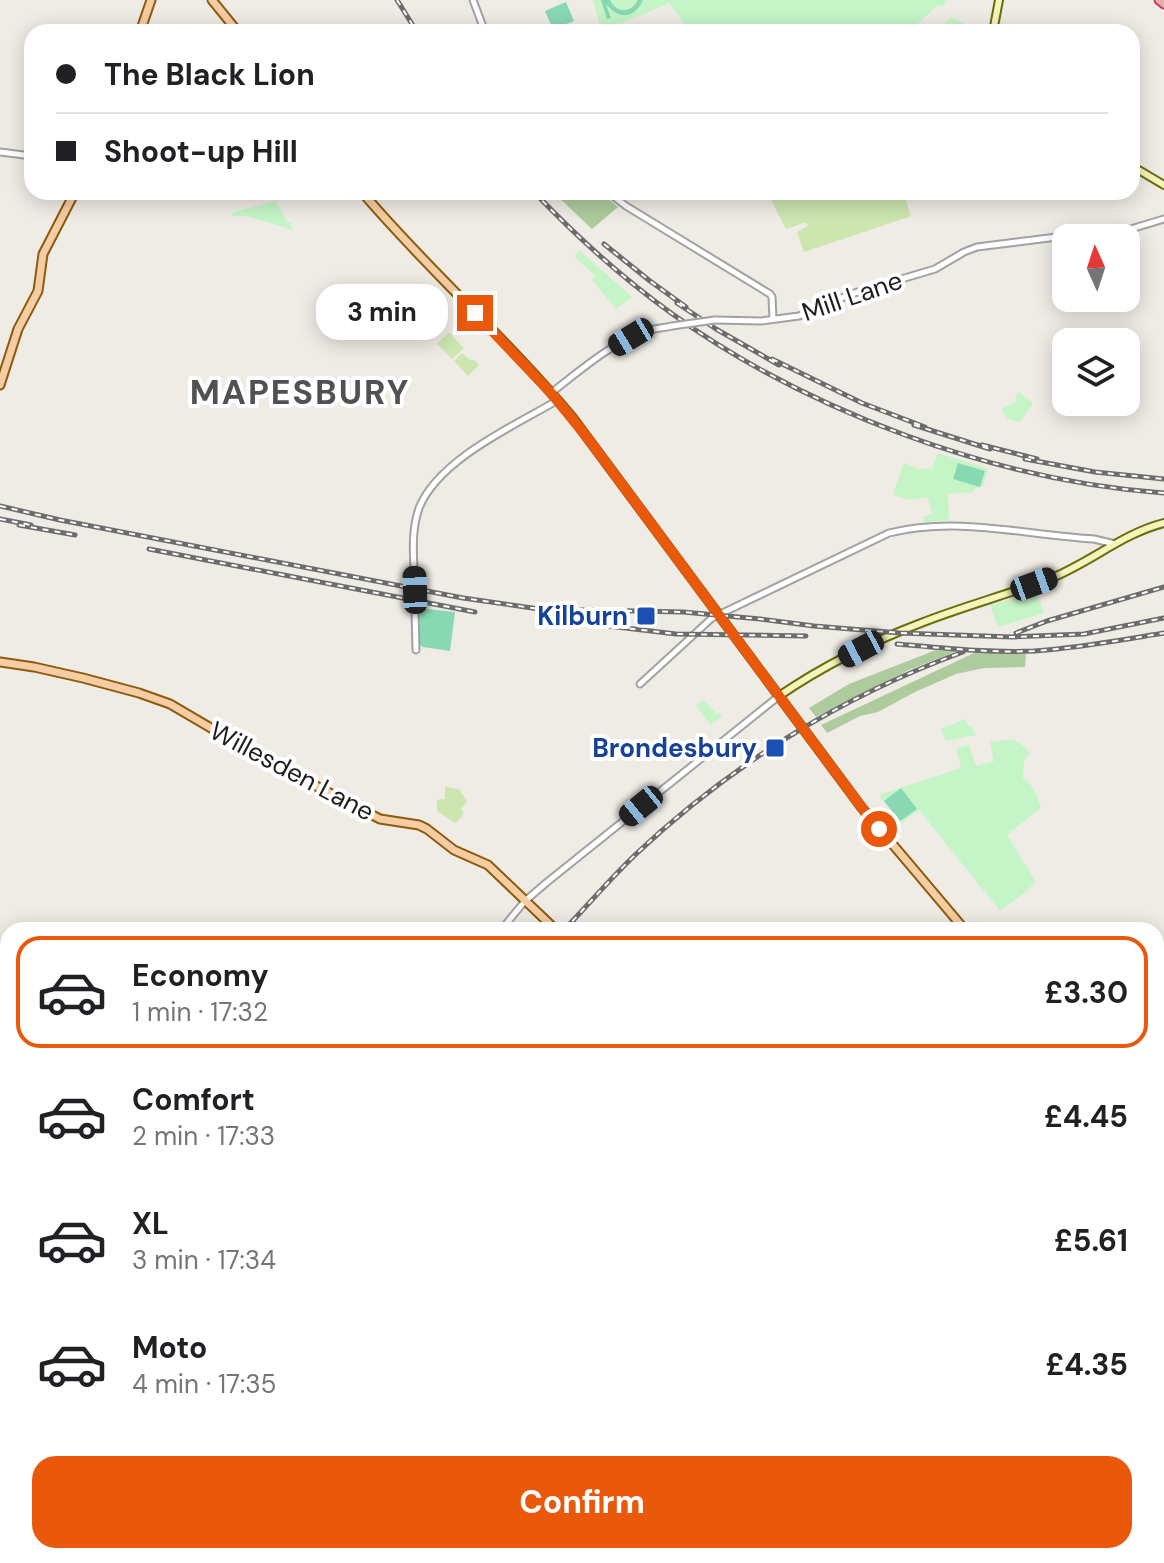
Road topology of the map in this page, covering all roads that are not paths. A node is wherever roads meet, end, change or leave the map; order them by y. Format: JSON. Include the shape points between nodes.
{"nodes":[{"id":1,"x":151,"y":0,"type":"edge"},
{"id":2,"x":212,"y":0,"type":"edge"},
{"id":3,"x":473,"y":0,"type":"edge"},
{"id":4,"x":999,"y":0,"type":"edge"},
{"id":5,"x":1159,"y":0,"type":"edge"},
{"id":6,"x":1164,"y":4,"type":"edge"},
{"id":7,"x":143,"y":24,"type":"edge"},
{"id":8,"x":232,"y":24,"type":"edge"},
{"id":9,"x":482,"y":24,"type":"edge"},
{"id":10,"x":994,"y":24,"type":"edge"},
{"id":11,"x":0,"y":152,"type":"edge"},
{"id":12,"x":24,"y":155,"type":"edge"},
{"id":13,"x":1140,"y":171,"type":"edge"},
{"id":14,"x":1164,"y":185,"type":"edge"},
{"id":15,"x":71,"y":200,"type":"edge"},
{"id":16,"x":369,"y":200,"type":"edge"},
{"id":17,"x":618,"y":200,"type":"edge"},
{"id":18,"x":1164,"y":219,"type":"edge"},
{"id":19,"x":773,"y":319,"type":"junction"},
{"id":20,"x":0,"y":385,"type":"edge"},
{"id":21,"x":551,"y":393,"type":"junction"},
{"id":22,"x":558,"y":400,"type":"junction"},
{"id":23,"x":1164,"y":523,"type":"edge"},
{"id":24,"x":1115,"y":544,"type":"junction"},
{"id":25,"x":719,"y":615,"type":"junction"},
{"id":26,"x":416,"y":650,"type":"dead end"},
{"id":27,"x":0,"y":662,"type":"edge"},
{"id":28,"x":640,"y":684,"type":"dead end"},
{"id":29,"x":779,"y":696,"type":"junction"},
{"id":30,"x":525,"y":901,"type":"junction"},
{"id":31,"x":508,"y":922,"type":"edge"},
{"id":32,"x":547,"y":922,"type":"edge"},
{"id":33,"x":958,"y":922,"type":"edge"}],
"edges":[{"from":1,"to":7,"type":"main road"},
{"from":2,"to":8,"type":"main road"},
{"from":3,"to":9,"type":"street"},
{"from":4,"to":10,"type":"main road"},
{"from":5,"to":6,"type":"highway"},
{"from":11,"to":12,"type":"street"},
{"from":13,"to":14,"type":"main road"},
{"from":15,"to":20,"type":"main road","via":[[41,261],[38,291],[18,329]]},
{"from":16,"to":21,"type":"main road"},
{"from":17,"to":19,"type":"street","via":[[770,294]]},
{"from":18,"to":19,"type":"street","name":"Mill Lane","via":[[1121,232],[977,247],[935,269],[799,316]]},
{"from":19,"to":21,"type":"street","name":"Mill Lane","bridge":true,"via":[[715,320],[649,330],[600,355]]},
{"from":21,"to":22,"type":"main road"},
{"from":22,"to":25,"type":"main road"},
{"from":22,"to":26,"type":"street","bridge":true,"via":[[470,451],[437,481],[420,507],[413,542]]},
{"from":23,"to":24,"type":"main road"},
{"from":24,"to":25,"type":"street","via":[[950,524],[907,529],[861,545]]},
{"from":24,"to":29,"type":"main road","via":[[1057,576],[861,649]]},
{"from":25,"to":28,"type":"street"},
{"from":25,"to":29,"type":"main road"},
{"from":27,"to":30,"type":"main road","name":"Willesden Lane","via":[[90,679],[170,704],[380,819],[427,829],[454,850],[488,865]]},
{"from":29,"to":30,"type":"street"},
{"from":29,"to":33,"type":"main road","via":[[862,808]]},
{"from":30,"to":31,"type":"street"},
{"from":30,"to":32,"type":"main road","name":"Willesden Lane"}]}
